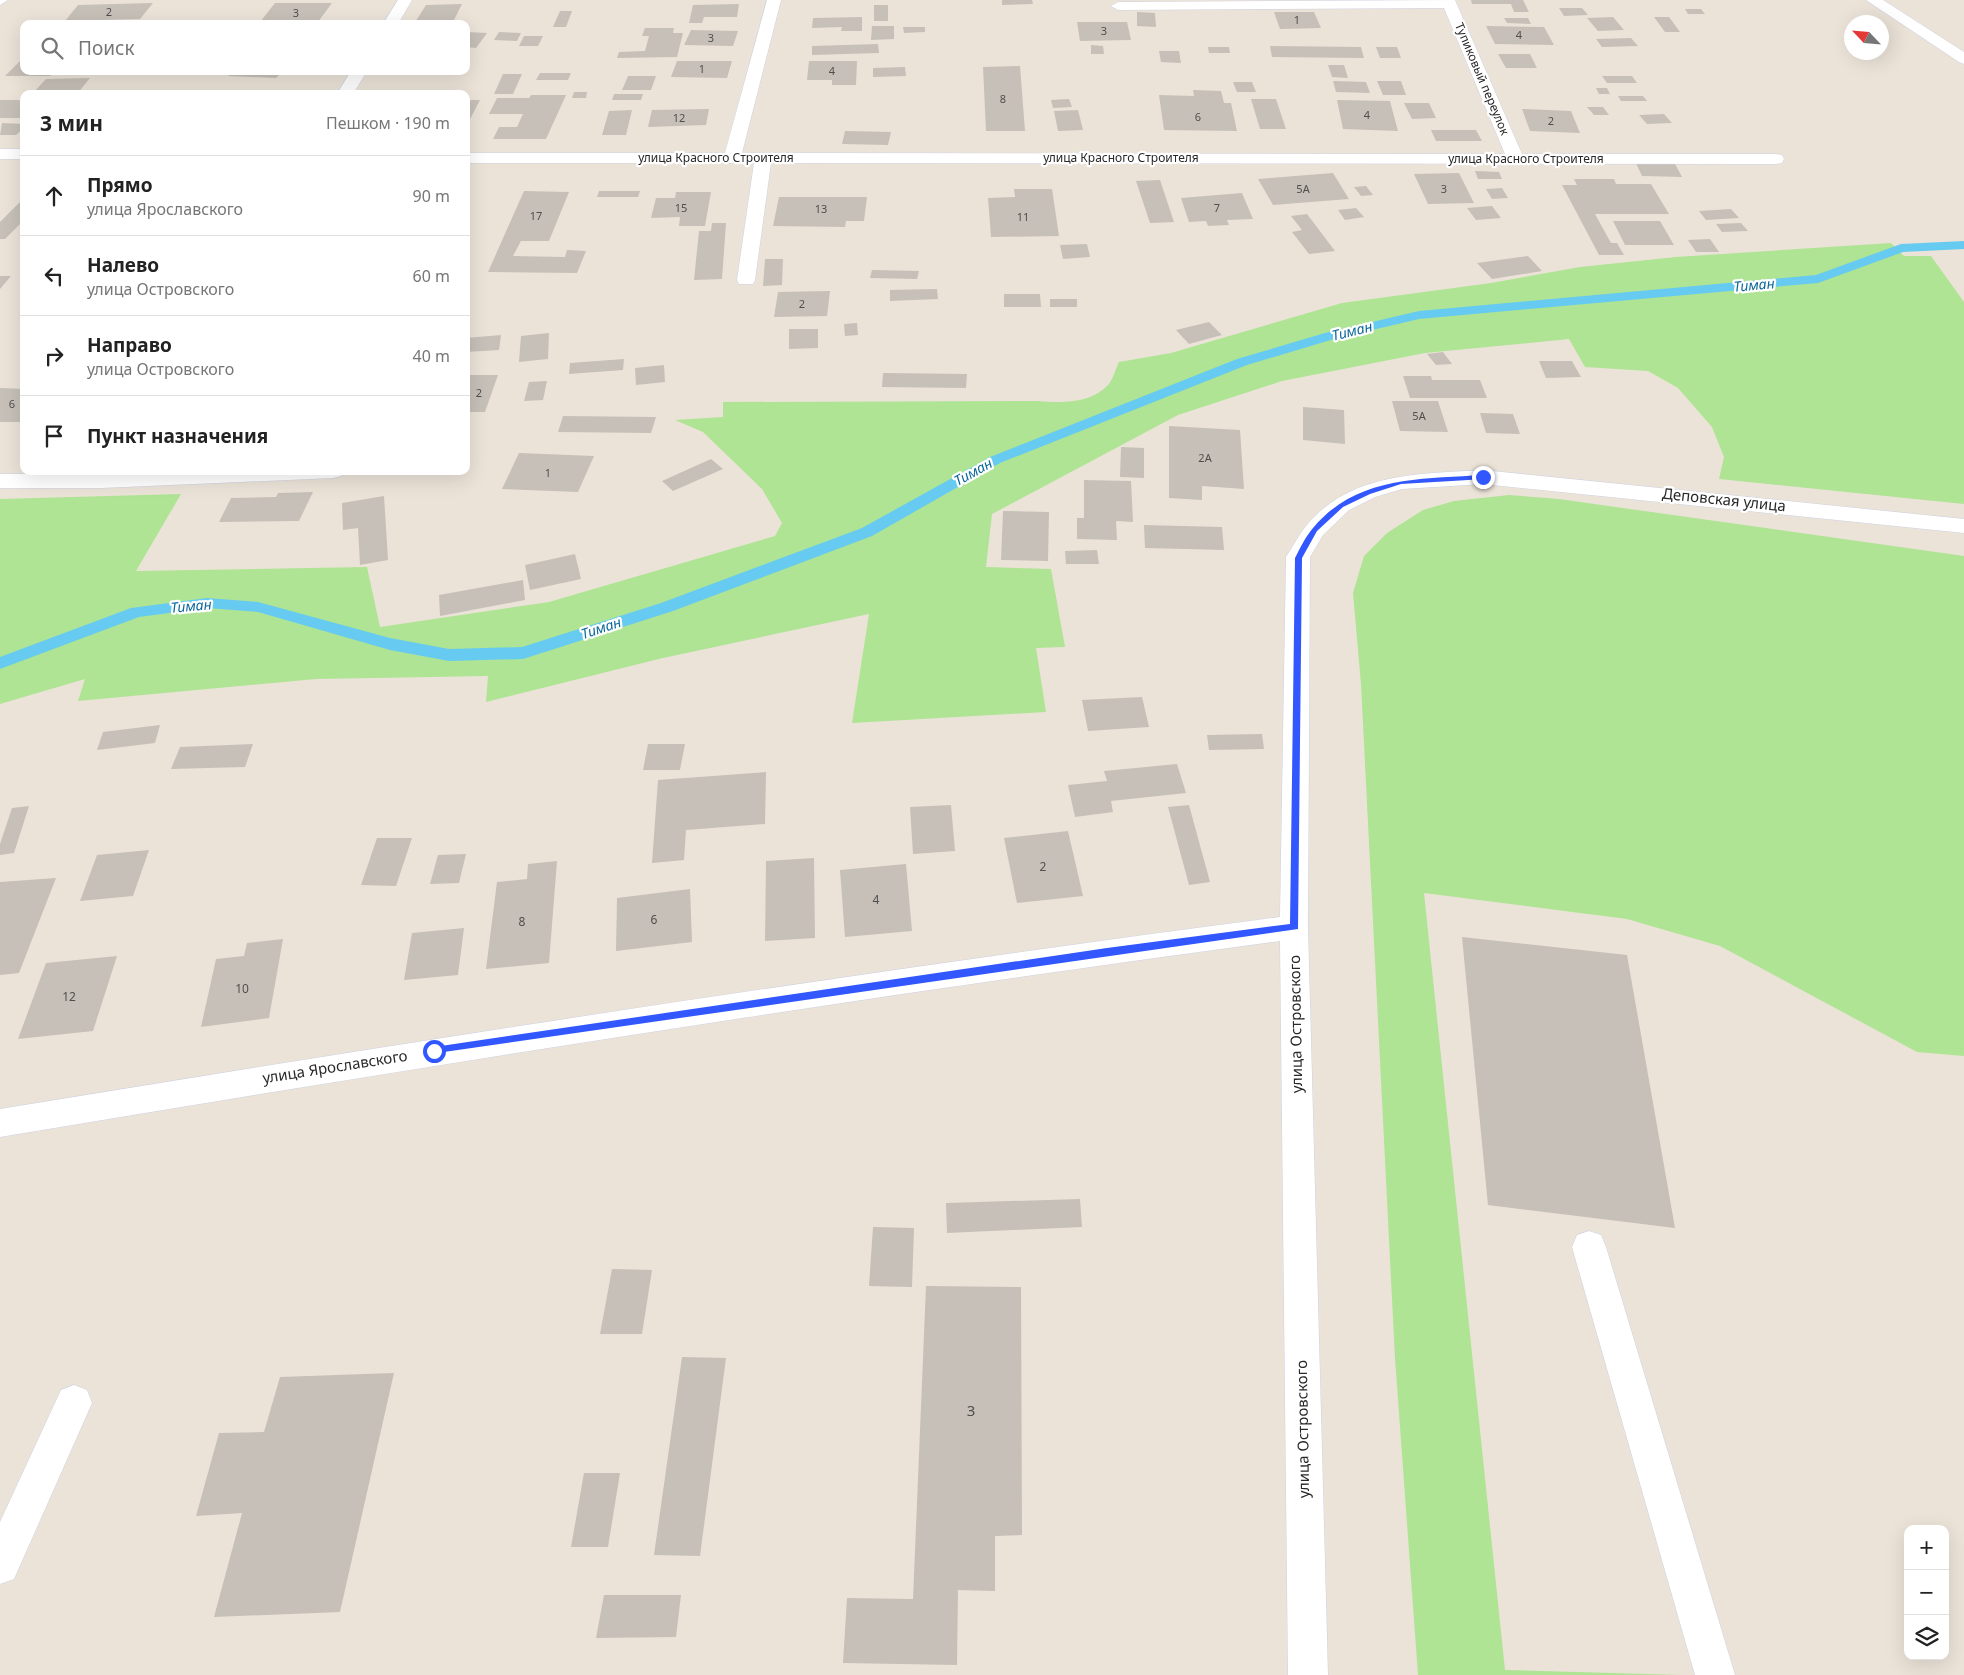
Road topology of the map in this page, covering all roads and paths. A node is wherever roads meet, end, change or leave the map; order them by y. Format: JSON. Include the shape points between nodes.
{"nodes":[{"id":1,"x":405,"y":0,"type":"edge"},
{"id":2,"x":774,"y":0,"type":"edge"},
{"id":3,"x":1872,"y":0,"type":"edge"},
{"id":4,"x":1449,"y":2,"type":"edge"},
{"id":5,"x":1118,"y":6,"type":"dead end"},
{"id":6,"x":392,"y":20,"type":"edge"},
{"id":7,"x":1964,"y":59,"type":"edge"},
{"id":8,"x":357,"y":75,"type":"edge"},
{"id":9,"x":347,"y":90,"type":"edge"},
{"id":10,"x":0,"y":154,"type":"edge"},
{"id":11,"x":20,"y":154,"type":"edge"},
{"id":12,"x":470,"y":158,"type":"edge"},
{"id":13,"x":732,"y":158,"type":"junction"},
{"id":14,"x":764,"y":158,"type":"junction"},
{"id":15,"x":1516,"y":159,"type":"junction"},
{"id":16,"x":1776,"y":159,"type":"dead end"},
{"id":17,"x":746,"y":280,"type":"dead end"},
{"id":18,"x":150,"y":475,"type":"edge"},
{"id":19,"x":104,"y":476,"type":"edge"},
{"id":20,"x":1483,"y":477,"type":"joint"},
{"id":21,"x":0,"y":481,"type":"edge"},
{"id":22,"x":1964,"y":526,"type":"edge"},
{"id":23,"x":1294,"y":927,"type":"junction"},
{"id":24,"x":0,"y":1123,"type":"edge"},
{"id":25,"x":1589,"y":1247,"type":"dead end"},
{"id":26,"x":74,"y":1402,"type":"dead end"},
{"id":27,"x":0,"y":1565,"type":"edge"},
{"id":28,"x":1308,"y":1675,"type":"edge"},
{"id":29,"x":1714,"y":1675,"type":"edge"}],
"edges":[{"from":1,"to":6,"type":"street"},
{"from":2,"to":13,"type":"street"},
{"from":3,"to":7,"type":"street"},
{"from":4,"to":5,"type":"street"},
{"from":4,"to":15,"type":"street","name":"Тупиковый переулок"},
{"from":8,"to":9,"type":"street"},
{"from":10,"to":11,"type":"street"},
{"from":12,"to":13,"type":"street","name":"улица Красного Строителя"},
{"from":13,"to":14,"type":"street","name":"улица Красного Строителя"},
{"from":14,"to":15,"type":"street","name":"улица Красного Строителя"},
{"from":14,"to":17,"type":"street"},
{"from":15,"to":16,"type":"street","name":"улица Красного Строителя"},
{"from":18,"to":19,"type":"street"},
{"from":19,"to":21,"type":"street"},
{"from":20,"to":22,"type":"street","name":"Деповская улица"},
{"from":20,"to":23,"type":"street","name":"улица Островского","via":[[1401,482],[1367,492],[1340,505],[1315,530],[1298,558]]},
{"from":23,"to":24,"type":"street","name":"улица Ярославского","via":[[1107,951],[443,1050]]},
{"from":23,"to":28,"type":"street","name":"улица Островского"},
{"from":25,"to":29,"type":"street"},
{"from":26,"to":27,"type":"street"}]}
